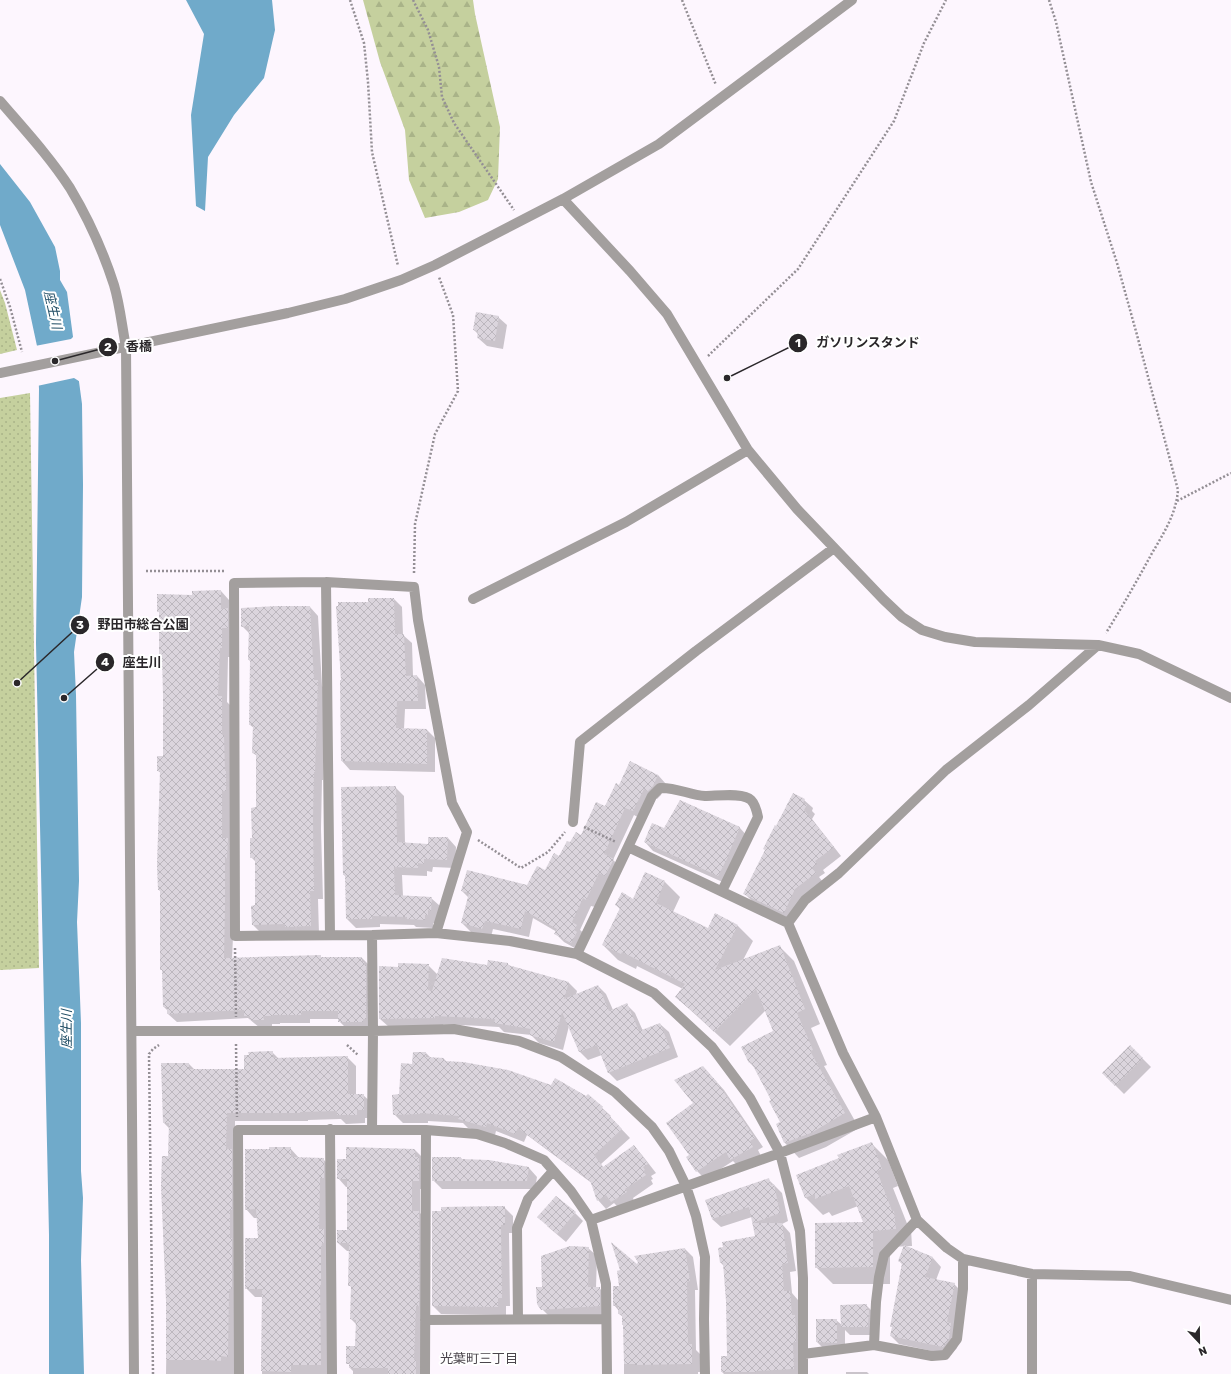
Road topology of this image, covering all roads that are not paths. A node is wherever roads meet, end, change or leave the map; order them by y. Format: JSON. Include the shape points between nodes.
{"nodes":[{"id":1,"x":852,"y":0,"type":"edge"},
{"id":2,"x":0,"y":101,"type":"edge"},
{"id":3,"x":563,"y":199,"type":"junction"},
{"id":4,"x":126,"y":347,"type":"junction"},
{"id":5,"x":0,"y":373,"type":"edge"},
{"id":6,"x":748,"y":450,"type":"junction"},
{"id":7,"x":834,"y":548,"type":"junction"},
{"id":8,"x":326,"y":582,"type":"junction"},
{"id":9,"x":473,"y":598,"type":"dead end"},
{"id":10,"x":1098,"y":645,"type":"junction"},
{"id":11,"x":1231,"y":698,"type":"edge"},
{"id":12,"x":573,"y":822,"type":"road end"},
{"id":13,"x":628,"y":847,"type":"junction"},
{"id":14,"x":722,"y":892,"type":"junction"},
{"id":15,"x":788,"y":923,"type":"junction"},
{"id":16,"x":436,"y":933,"type":"junction"},
{"id":17,"x":330,"y":935,"type":"junction"},
{"id":18,"x":372,"y":935,"type":"junction"},
{"id":19,"x":577,"y":954,"type":"junction"},
{"id":20,"x":132,"y":1031,"type":"junction"},
{"id":21,"x":373,"y":1031,"type":"junction"},
{"id":22,"x":876,"y":1117,"type":"junction"},
{"id":23,"x":330,"y":1129,"type":"junction"},
{"id":24,"x":372,"y":1130,"type":"junction"},
{"id":25,"x":426,"y":1130,"type":"junction"},
{"id":26,"x":780,"y":1153,"type":"junction"},
{"id":27,"x":553,"y":1171,"type":"junction"},
{"id":28,"x":686,"y":1186,"type":"junction"},
{"id":29,"x":591,"y":1220,"type":"junction"},
{"id":30,"x":917,"y":1220,"type":"junction"},
{"id":31,"x":963,"y":1259,"type":"junction"},
{"id":32,"x":1032,"y":1274,"type":"junction"},
{"id":33,"x":1231,"y":1300,"type":"edge"},
{"id":34,"x":518,"y":1319,"type":"junction"},
{"id":35,"x":425,"y":1320,"type":"junction"},
{"id":36,"x":606,"y":1320,"type":"junction"},
{"id":37,"x":874,"y":1345,"type":"junction"},
{"id":38,"x":803,"y":1354,"type":"junction"},
{"id":39,"x":134,"y":1374,"type":"edge"},
{"id":40,"x":239,"y":1374,"type":"edge"},
{"id":41,"x":332,"y":1374,"type":"edge"},
{"id":42,"x":425,"y":1374,"type":"edge"},
{"id":43,"x":607,"y":1374,"type":"edge"},
{"id":44,"x":705,"y":1374,"type":"edge"},
{"id":45,"x":803,"y":1374,"type":"edge"},
{"id":46,"x":1032,"y":1374,"type":"edge"}],
"edges":[{"from":1,"to":3,"type":"street","via":[[658,144]]},
{"from":2,"to":4,"type":"street","via":[[70,188],[90,226],[114,286]]},
{"from":3,"to":4,"type":"street","via":[[435,265],[401,280],[345,299]]},
{"from":3,"to":6,"type":"street","via":[[667,314]]},
{"from":4,"to":5,"type":"street"},
{"from":4,"to":20,"type":"street"},
{"from":6,"to":7,"type":"street","via":[[797,509]]},
{"from":6,"to":9,"type":"street","via":[[626,522]]},
{"from":7,"to":10,"type":"street","via":[[902,617],[922,630],[975,642]]},
{"from":7,"to":12,"type":"street","via":[[580,742]]},
{"from":8,"to":16,"type":"street","via":[[414,587],[452,803],[467,832]]},
{"from":8,"to":17,"type":"street"},
{"from":8,"to":17,"type":"street","via":[[234,583],[235,936]]},
{"from":10,"to":11,"type":"street","via":[[1139,654]]},
{"from":10,"to":15,"type":"street","via":[[1029,705],[946,770],[839,873],[805,900]]},
{"from":13,"to":14,"type":"street"},
{"from":13,"to":14,"type":"street","via":[[652,796],[660,788],[667,787],[703,796],[741,795],[751,800],[758,817]]},
{"from":13,"to":19,"type":"street"},
{"from":14,"to":15,"type":"street"},
{"from":15,"to":22,"type":"street","via":[[843,1054]]},
{"from":16,"to":18,"type":"street"},
{"from":16,"to":19,"type":"street","via":[[510,941]]},
{"from":17,"to":18,"type":"street"},
{"from":18,"to":21,"type":"street"},
{"from":19,"to":26,"type":"street","via":[[654,993],[712,1047],[750,1098]]},
{"from":20,"to":21,"type":"street"},
{"from":20,"to":39,"type":"street"},
{"from":21,"to":24,"type":"street"},
{"from":21,"to":28,"type":"street","via":[[454,1030],[519,1041],[561,1057],[615,1092],[652,1127],[669,1151]]},
{"from":22,"to":26,"type":"street"},
{"from":22,"to":30,"type":"street"},
{"from":23,"to":24,"type":"street"},
{"from":23,"to":40,"type":"street","via":[[238,1130]]},
{"from":23,"to":41,"type":"street"},
{"from":24,"to":25,"type":"street"},
{"from":25,"to":27,"type":"street","via":[[477,1134],[544,1160]]},
{"from":25,"to":35,"type":"street"},
{"from":26,"to":28,"type":"street"},
{"from":26,"to":38,"type":"street","via":[[800,1231]]},
{"from":27,"to":29,"type":"street"},
{"from":27,"to":34,"type":"street","via":[[528,1199],[517,1228]]},
{"from":28,"to":29,"type":"street"},
{"from":28,"to":44,"type":"street","via":[[705,1257]]},
{"from":29,"to":36,"type":"street","via":[[606,1284]]},
{"from":30,"to":31,"type":"street"},
{"from":30,"to":37,"type":"street","via":[[884,1255],[876,1302]]},
{"from":31,"to":32,"type":"street"},
{"from":31,"to":37,"type":"street","via":[[963,1289],[957,1338],[945,1355],[932,1356]]},
{"from":32,"to":33,"type":"street","via":[[1130,1276]]},
{"from":32,"to":46,"type":"street"},
{"from":34,"to":35,"type":"street"},
{"from":34,"to":36,"type":"street"},
{"from":35,"to":42,"type":"street"},
{"from":36,"to":43,"type":"street"},
{"from":37,"to":38,"type":"street"},
{"from":38,"to":45,"type":"street"}]}
